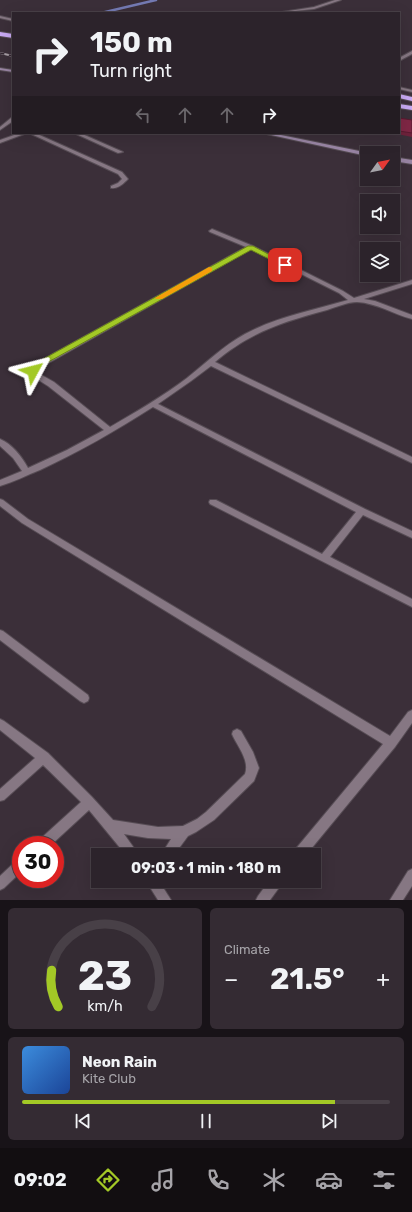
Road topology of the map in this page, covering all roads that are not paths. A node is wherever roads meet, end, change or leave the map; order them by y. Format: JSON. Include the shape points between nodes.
{"nodes":[{"id":1,"x":339,"y":0,"type":"edge"},
{"id":2,"x":285,"y":12,"type":"edge"},
{"id":3,"x":0,"y":17,"type":"edge"},
{"id":4,"x":12,"y":20,"type":"edge"},
{"id":5,"x":0,"y":34,"type":"edge"},
{"id":6,"x":12,"y":36,"type":"edge"},
{"id":7,"x":412,"y":52,"type":"edge"},
{"id":8,"x":400,"y":59,"type":"edge"},
{"id":9,"x":0,"y":69,"type":"edge"},
{"id":10,"x":12,"y":71,"type":"edge"},
{"id":11,"x":400,"y":88,"type":"edge"},
{"id":12,"x":412,"y":91,"type":"edge"},
{"id":13,"x":400,"y":96,"type":"edge"},
{"id":14,"x":412,"y":99,"type":"edge"},
{"id":15,"x":400,"y":106,"type":"edge"},
{"id":16,"x":412,"y":108,"type":"edge"},
{"id":17,"x":12,"y":119,"type":"edge"},
{"id":18,"x":0,"y":123,"type":"edge"},
{"id":19,"x":6,"y":125,"type":"junction"},
{"id":20,"x":0,"y":129,"type":"edge"},
{"id":21,"x":22,"y":134,"type":"edge"},
{"id":22,"x":33,"y":134,"type":"edge"},
{"id":23,"x":78,"y":134,"type":"edge"},
{"id":24,"x":269,"y":134,"type":"edge"},
{"id":25,"x":0,"y":142,"type":"edge"},
{"id":26,"x":120,"y":152,"type":"dead end"},
{"id":27,"x":360,"y":153,"type":"edge"},
{"id":28,"x":400,"y":160,"type":"edge"},
{"id":29,"x":412,"y":162,"type":"edge"},
{"id":30,"x":113,"y":187,"type":"dead end"},
{"id":31,"x":212,"y":231,"type":"dead end"},
{"id":32,"x":251,"y":247,"type":"junction"},
{"id":33,"x":412,"y":282,"type":"edge"},
{"id":34,"x":353,"y":300,"type":"junction"},
{"id":35,"x":412,"y":317,"type":"edge"},
{"id":36,"x":209,"y":362,"type":"junction"},
{"id":37,"x":153,"y":404,"type":"junction"},
{"id":38,"x":110,"y":430,"type":"junction"},
{"id":39,"x":0,"y":442,"type":"edge"},
{"id":40,"x":412,"y":460,"type":"edge"},
{"id":41,"x":27,"y":473,"type":"junction"},
{"id":42,"x":0,"y":483,"type":"edge"},
{"id":43,"x":0,"y":502,"type":"edge"},
{"id":44,"x":213,"y":502,"type":"dead end"},
{"id":45,"x":362,"y":511,"type":"junction"},
{"id":46,"x":412,"y":535,"type":"edge"},
{"id":47,"x":324,"y":558,"type":"junction"},
{"id":48,"x":412,"y":603,"type":"edge"},
{"id":49,"x":0,"y":634,"type":"edge"},
{"id":50,"x":84,"y":698,"type":"dead end"},
{"id":51,"x":412,"y":715,"type":"edge"},
{"id":52,"x":0,"y":724,"type":"edge"},
{"id":53,"x":237,"y":734,"type":"dead end"},
{"id":54,"x":391,"y":743,"type":"junction"},
{"id":55,"x":44,"y":756,"type":"junction"},
{"id":56,"x":0,"y":796,"type":"edge"},
{"id":57,"x":89,"y":802,"type":"junction"},
{"id":58,"x":112,"y":826,"type":"junction"},
{"id":59,"x":183,"y":833,"type":"junction"},
{"id":60,"x":52,"y":836,"type":"edge"},
{"id":61,"x":128,"y":848,"type":"edge"},
{"id":62,"x":173,"y":848,"type":"edge"},
{"id":63,"x":304,"y":848,"type":"edge"},
{"id":64,"x":12,"y":873,"type":"edge"},
{"id":65,"x":412,"y":875,"type":"edge"},
{"id":66,"x":0,"y":884,"type":"edge"},
{"id":67,"x":158,"y":888,"type":"edge"},
{"id":68,"x":271,"y":888,"type":"edge"},
{"id":69,"x":165,"y":900,"type":"edge"},
{"id":70,"x":262,"y":900,"type":"edge"},
{"id":71,"x":396,"y":900,"type":"edge"}],
"edges":[{"from":1,"to":2,"type":"street","via":[[314,8]]},
{"from":3,"to":4,"type":"street"},
{"from":5,"to":6,"type":"highway"},
{"from":7,"to":8,"type":"street"},
{"from":9,"to":10,"type":"main road"},
{"from":11,"to":12,"type":"street"},
{"from":13,"to":14,"type":"highway"},
{"from":15,"to":16,"type":"highway"},
{"from":17,"to":19,"type":"street"},
{"from":18,"to":19,"type":"street"},
{"from":19,"to":20,"type":"street"},
{"from":21,"to":25,"type":"street"},
{"from":22,"to":30,"type":"street","via":[[120,173],[125,179]]},
{"from":23,"to":26,"type":"street"},
{"from":24,"to":27,"type":"main road"},
{"from":28,"to":29,"type":"main road"},
{"from":31,"to":32,"type":"street"},
{"from":32,"to":34,"type":"street"},
{"from":32,"to":38,"type":"street","via":[[34,368],[34,374],[51,384]]},
{"from":33,"to":34,"type":"street"},
{"from":34,"to":35,"type":"street","via":[[373,302]]},
{"from":34,"to":36,"type":"street","via":[[270,325],[237,341]]},
{"from":36,"to":37,"type":"street","via":[[194,376]]},
{"from":36,"to":40,"type":"street"},
{"from":37,"to":38,"type":"street"},
{"from":37,"to":45,"type":"street"},
{"from":38,"to":41,"type":"street"},
{"from":39,"to":41,"type":"street","via":[[12,450]]},
{"from":41,"to":42,"type":"street"},
{"from":43,"to":54,"type":"street","via":[[25,521]]},
{"from":44,"to":47,"type":"street"},
{"from":45,"to":46,"type":"street"},
{"from":45,"to":47,"type":"street"},
{"from":47,"to":48,"type":"street"},
{"from":49,"to":50,"type":"street"},
{"from":51,"to":54,"type":"street"},
{"from":52,"to":55,"type":"street"},
{"from":53,"to":59,"type":"street","via":[[249,756],[252,768],[250,777],[203,823]]},
{"from":54,"to":63,"type":"street"},
{"from":55,"to":56,"type":"street"},
{"from":55,"to":57,"type":"street"},
{"from":57,"to":58,"type":"street"},
{"from":57,"to":60,"type":"street"},
{"from":58,"to":59,"type":"street","via":[[149,832]]},
{"from":58,"to":61,"type":"street"},
{"from":59,"to":62,"type":"street"},
{"from":64,"to":66,"type":"street"},
{"from":65,"to":71,"type":"street"},
{"from":67,"to":69,"type":"street"},
{"from":68,"to":70,"type":"street"}]}
